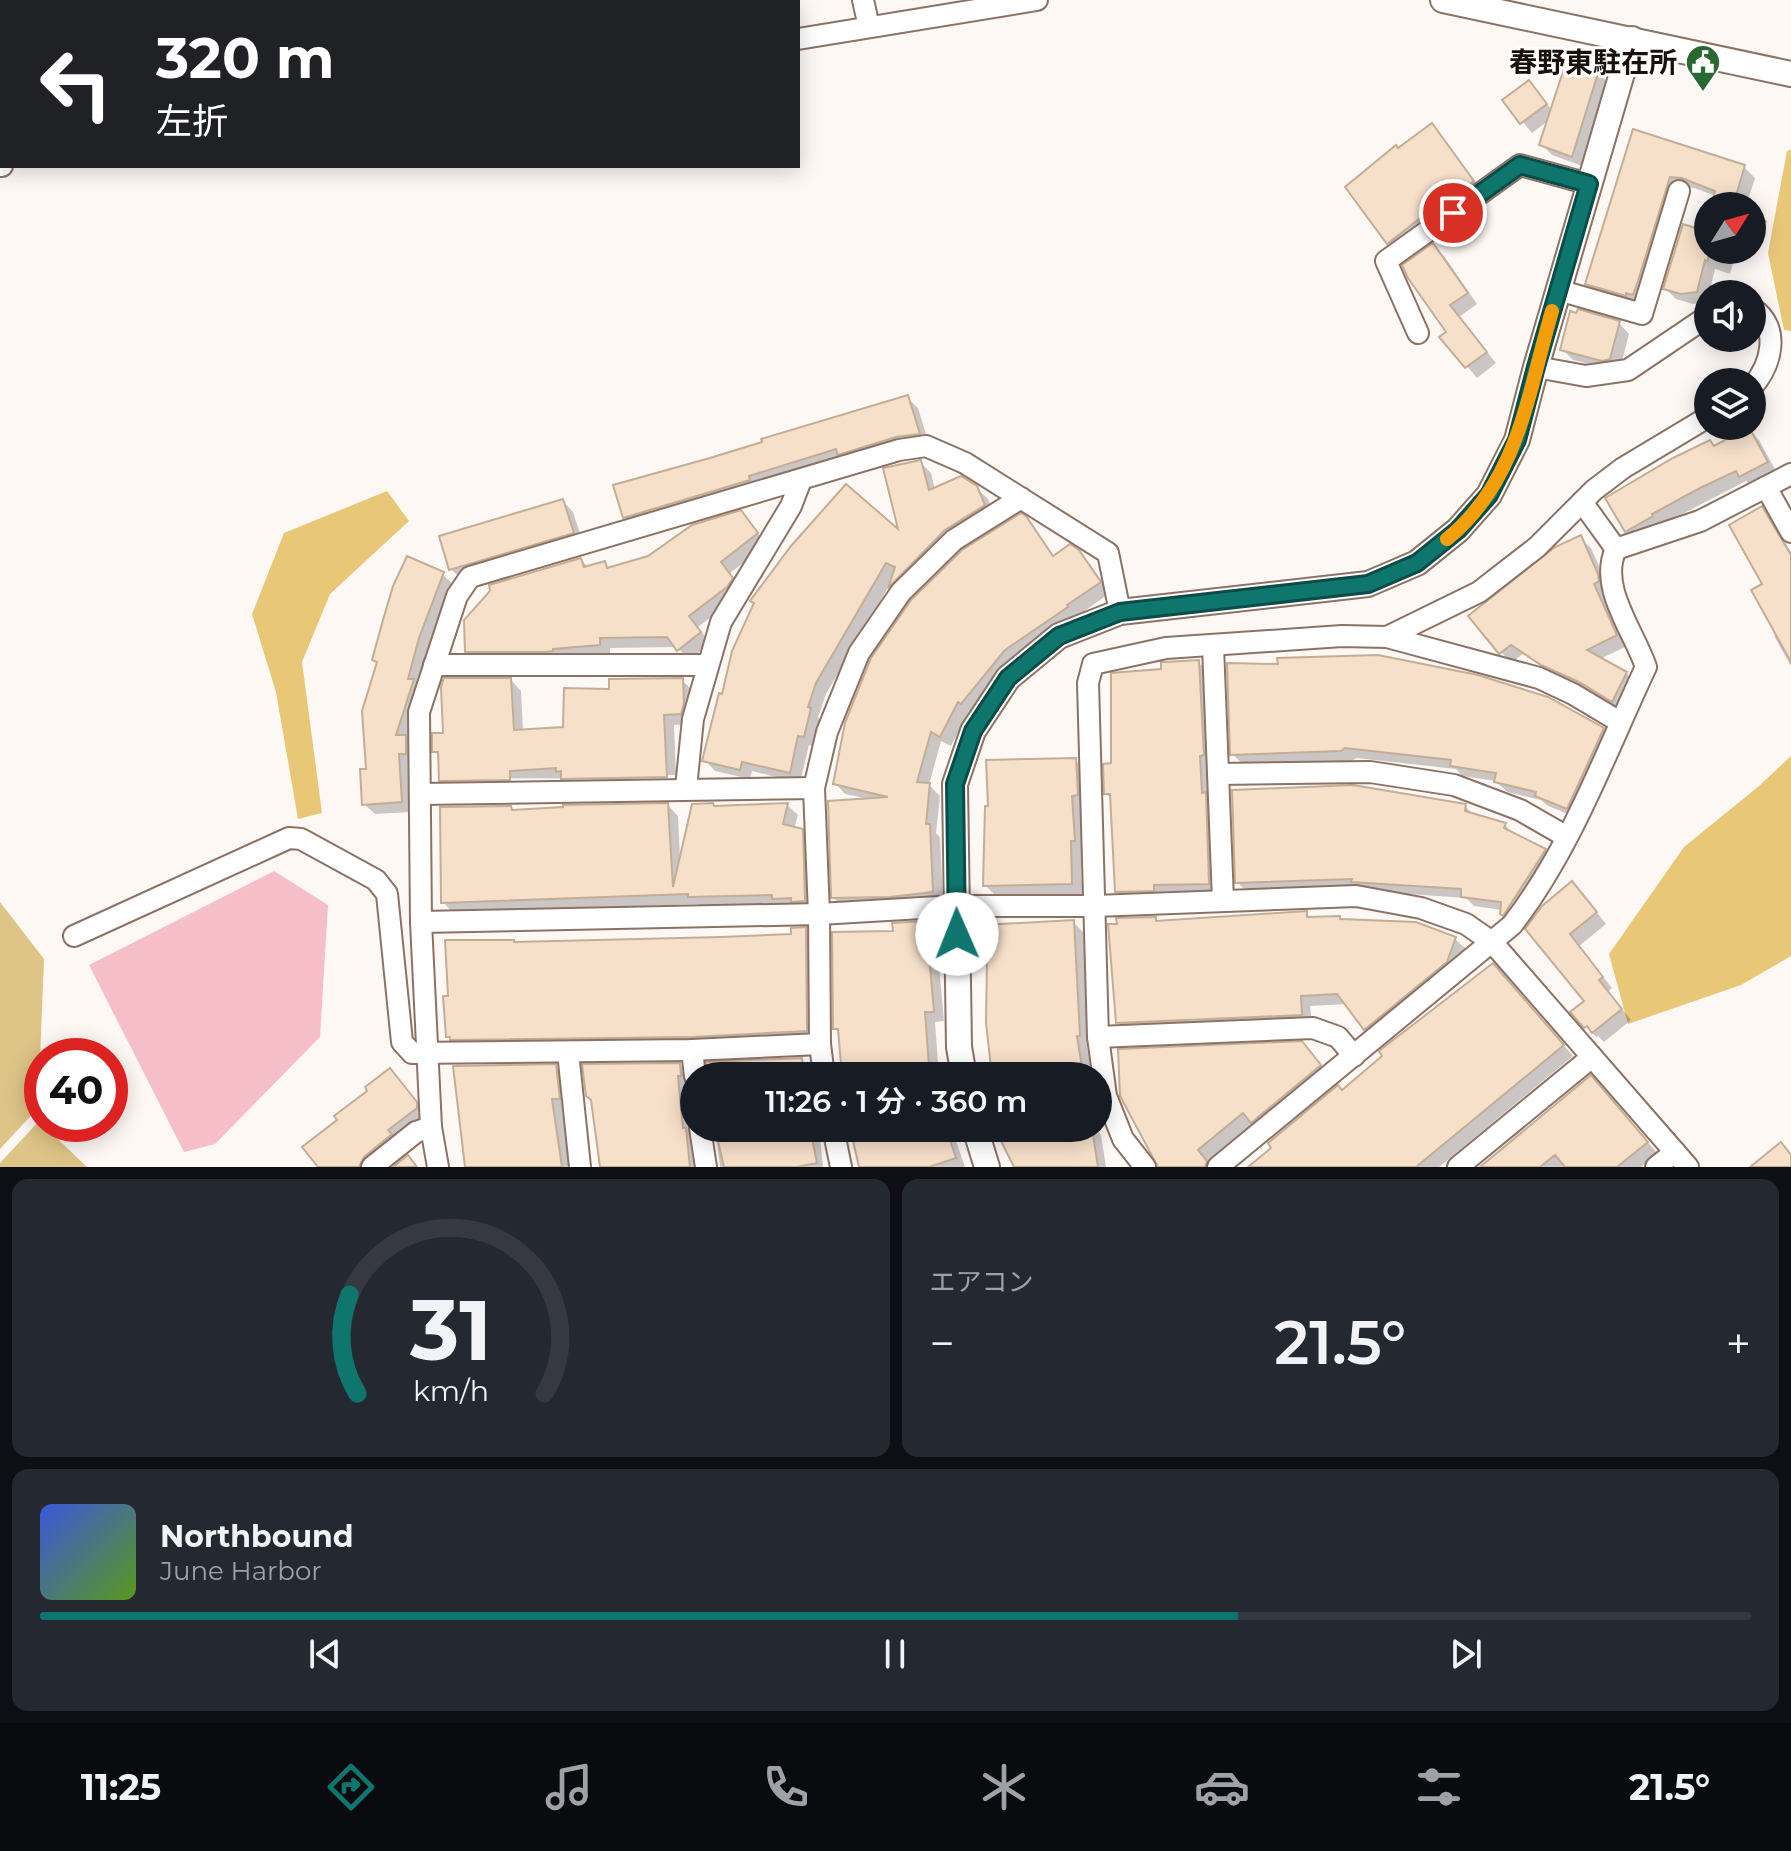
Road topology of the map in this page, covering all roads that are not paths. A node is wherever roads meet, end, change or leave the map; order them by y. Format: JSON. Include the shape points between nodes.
{"nodes":[{"id":1,"x":863,"y":0,"type":"edge"},
{"id":2,"x":1037,"y":0,"type":"edge"},
{"id":3,"x":1443,"y":0,"type":"edge"},
{"id":4,"x":869,"y":27,"type":"junction"},
{"id":5,"x":800,"y":39,"type":"edge"},
{"id":6,"x":1632,"y":39,"type":"junction"},
{"id":7,"x":1791,"y":74,"type":"edge"},
{"id":8,"x":1589,"y":184,"type":"junction"},
{"id":9,"x":1679,"y":191,"type":"dead end"},
{"id":10,"x":1558,"y":290,"type":"junction"},
{"id":11,"x":1766,"y":322,"type":"edge"},
{"id":12,"x":1694,"y":325,"type":"edge"},
{"id":13,"x":1418,"y":333,"type":"dead end"},
{"id":14,"x":1536,"y":367,"type":"junction"},
{"id":15,"x":1764,"y":368,"type":"edge"},
{"id":16,"x":1694,"y":425,"type":"edge"},
{"id":17,"x":1791,"y":474,"type":"edge"},
{"id":18,"x":801,"y":480,"type":"junction"},
{"id":19,"x":1766,"y":487,"type":"junction"},
{"id":20,"x":1021,"y":498,"type":"junction"},
{"id":21,"x":1582,"y":502,"type":"junction"},
{"id":22,"x":1791,"y":532,"type":"edge"},
{"id":23,"x":1616,"y":549,"type":"junction"},
{"id":24,"x":1120,"y":612,"type":"junction"},
{"id":25,"x":1387,"y":637,"type":"junction"},
{"id":26,"x":1213,"y":646,"type":"junction"},
{"id":27,"x":434,"y":665,"type":"junction"},
{"id":28,"x":708,"y":665,"type":"junction"},
{"id":29,"x":1620,"y":722,"type":"junction"},
{"id":30,"x":1218,"y":774,"type":"junction"},
{"id":31,"x":686,"y":788,"type":"junction"},
{"id":32,"x":814,"y":788,"type":"junction"},
{"id":33,"x":420,"y":794,"type":"junction"},
{"id":34,"x":1567,"y":837,"type":"junction"},
{"id":35,"x":1223,"y":900,"type":"junction"},
{"id":36,"x":956,"y":906,"type":"junction"},
{"id":37,"x":1095,"y":906,"type":"junction"},
{"id":38,"x":819,"y":914,"type":"junction"},
{"id":39,"x":421,"y":922,"type":"junction"},
{"id":40,"x":74,"y":936,"type":"dead end"},
{"id":41,"x":1492,"y":942,"type":"junction"},
{"id":42,"x":1098,"y":1037,"type":"junction"},
{"id":43,"x":820,"y":1044,"type":"junction"},
{"id":44,"x":692,"y":1050,"type":"junction"},
{"id":45,"x":568,"y":1052,"type":"junction"},
{"id":46,"x":428,"y":1053,"type":"junction"},
{"id":47,"x":1354,"y":1056,"type":"junction"},
{"id":48,"x":1592,"y":1057,"type":"junction"},
{"id":49,"x":693,"y":1062,"type":"edge"},
{"id":50,"x":822,"y":1062,"type":"edge"},
{"id":51,"x":962,"y":1062,"type":"edge"},
{"id":52,"x":431,"y":1127,"type":"junction"},
{"id":53,"x":702,"y":1142,"type":"edge"},
{"id":54,"x":836,"y":1142,"type":"edge"},
{"id":55,"x":978,"y":1142,"type":"edge"},
{"id":56,"x":1682,"y":1159,"type":"edge"},
{"id":57,"x":983,"y":1166,"type":"edge"},
{"id":58,"x":372,"y":1167,"type":"edge"},
{"id":59,"x":438,"y":1167,"type":"edge"},
{"id":60,"x":580,"y":1167,"type":"edge"},
{"id":61,"x":706,"y":1167,"type":"edge"},
{"id":62,"x":841,"y":1167,"type":"edge"},
{"id":63,"x":1145,"y":1167,"type":"edge"},
{"id":64,"x":1218,"y":1167,"type":"edge"},
{"id":65,"x":1458,"y":1167,"type":"edge"},
{"id":66,"x":1656,"y":1167,"type":"edge"}],
"edges":[{"from":1,"to":4,"type":"street"},
{"from":2,"to":4,"type":"street"},
{"from":3,"to":6,"type":"street"},
{"from":4,"to":5,"type":"street"},
{"from":6,"to":7,"type":"street"},
{"from":6,"to":8,"type":"street"},
{"from":8,"to":10,"type":"street"},
{"from":8,"to":13,"type":"street","via":[[1520,165],[1386,261]]},
{"from":9,"to":10,"type":"street","via":[[1642,314]]},
{"from":10,"to":14,"type":"street"},
{"from":11,"to":15,"type":"street","via":[[1771,347]]},
{"from":12,"to":14,"type":"street","via":[[1628,370],[1586,376]]},
{"from":14,"to":24,"type":"street","via":[[1517,440],[1489,495],[1458,530],[1417,563],[1368,584]]},
{"from":16,"to":21,"type":"street","via":[[1623,468]]},
{"from":17,"to":19,"type":"street"},
{"from":18,"to":20,"type":"street","via":[[926,446]]},
{"from":18,"to":27,"type":"street","via":[[470,577],[457,596]]},
{"from":18,"to":28,"type":"street","via":[[791,506],[721,622]]},
{"from":19,"to":22,"type":"street"},
{"from":19,"to":23,"type":"street","via":[[1700,521]]},
{"from":20,"to":24,"type":"street","via":[[1108,553]]},
{"from":20,"to":32,"type":"street","via":[[954,540],[901,592],[859,653],[827,732]]},
{"from":21,"to":23,"type":"street"},
{"from":21,"to":25,"type":"street","via":[[1537,547],[1479,592]]},
{"from":23,"to":29,"type":"street","via":[[1609,563],[1614,594],[1646,667]]},
{"from":24,"to":36,"type":"street","via":[[1059,636],[1008,678],[973,731],[955,784]]},
{"from":25,"to":26,"type":"street"},
{"from":25,"to":29,"type":"street","via":[[1539,678]]},
{"from":26,"to":30,"type":"street"},
{"from":26,"to":37,"type":"street","via":[[1166,648],[1093,664],[1088,683]]},
{"from":27,"to":28,"type":"street"},
{"from":27,"to":33,"type":"street","via":[[419,712]]},
{"from":28,"to":31,"type":"street","via":[[693,719]]},
{"from":29,"to":34,"type":"street"},
{"from":30,"to":34,"type":"street","via":[[1370,772],[1454,785],[1520,810]]},
{"from":30,"to":35,"type":"street"},
{"from":31,"to":32,"type":"street"},
{"from":31,"to":33,"type":"street"},
{"from":32,"to":38,"type":"street"},
{"from":33,"to":39,"type":"street"},
{"from":34,"to":41,"type":"street","via":[[1535,895]]},
{"from":35,"to":37,"type":"street"},
{"from":35,"to":41,"type":"street","via":[[1356,896],[1421,908],[1466,924]]},
{"from":36,"to":37,"type":"street"},
{"from":36,"to":38,"type":"street"},
{"from":36,"to":51,"type":"street"},
{"from":37,"to":42,"type":"street"},
{"from":38,"to":39,"type":"street"},
{"from":38,"to":43,"type":"street"},
{"from":39,"to":46,"type":"street"},
{"from":40,"to":46,"type":"street","via":[[289,838],[301,839],[376,880],[387,894],[402,1042],[412,1053]]},
{"from":41,"to":47,"type":"street"},
{"from":41,"to":48,"type":"street"},
{"from":42,"to":47,"type":"street","via":[[1313,1028],[1338,1037]]},
{"from":42,"to":63,"type":"street","via":[[1106,1096],[1123,1139]]},
{"from":43,"to":44,"type":"street"},
{"from":43,"to":50,"type":"street"},
{"from":44,"to":45,"type":"street"},
{"from":44,"to":49,"type":"street"},
{"from":45,"to":46,"type":"street"},
{"from":45,"to":60,"type":"street"},
{"from":46,"to":52,"type":"street"},
{"from":47,"to":64,"type":"street"},
{"from":48,"to":56,"type":"street"},
{"from":48,"to":65,"type":"street"},
{"from":52,"to":58,"type":"street","via":[[416,1132]]},
{"from":52,"to":59,"type":"street"},
{"from":53,"to":61,"type":"street"},
{"from":54,"to":62,"type":"street"},
{"from":55,"to":57,"type":"street"},
{"from":56,"to":66,"type":"street"}]}
